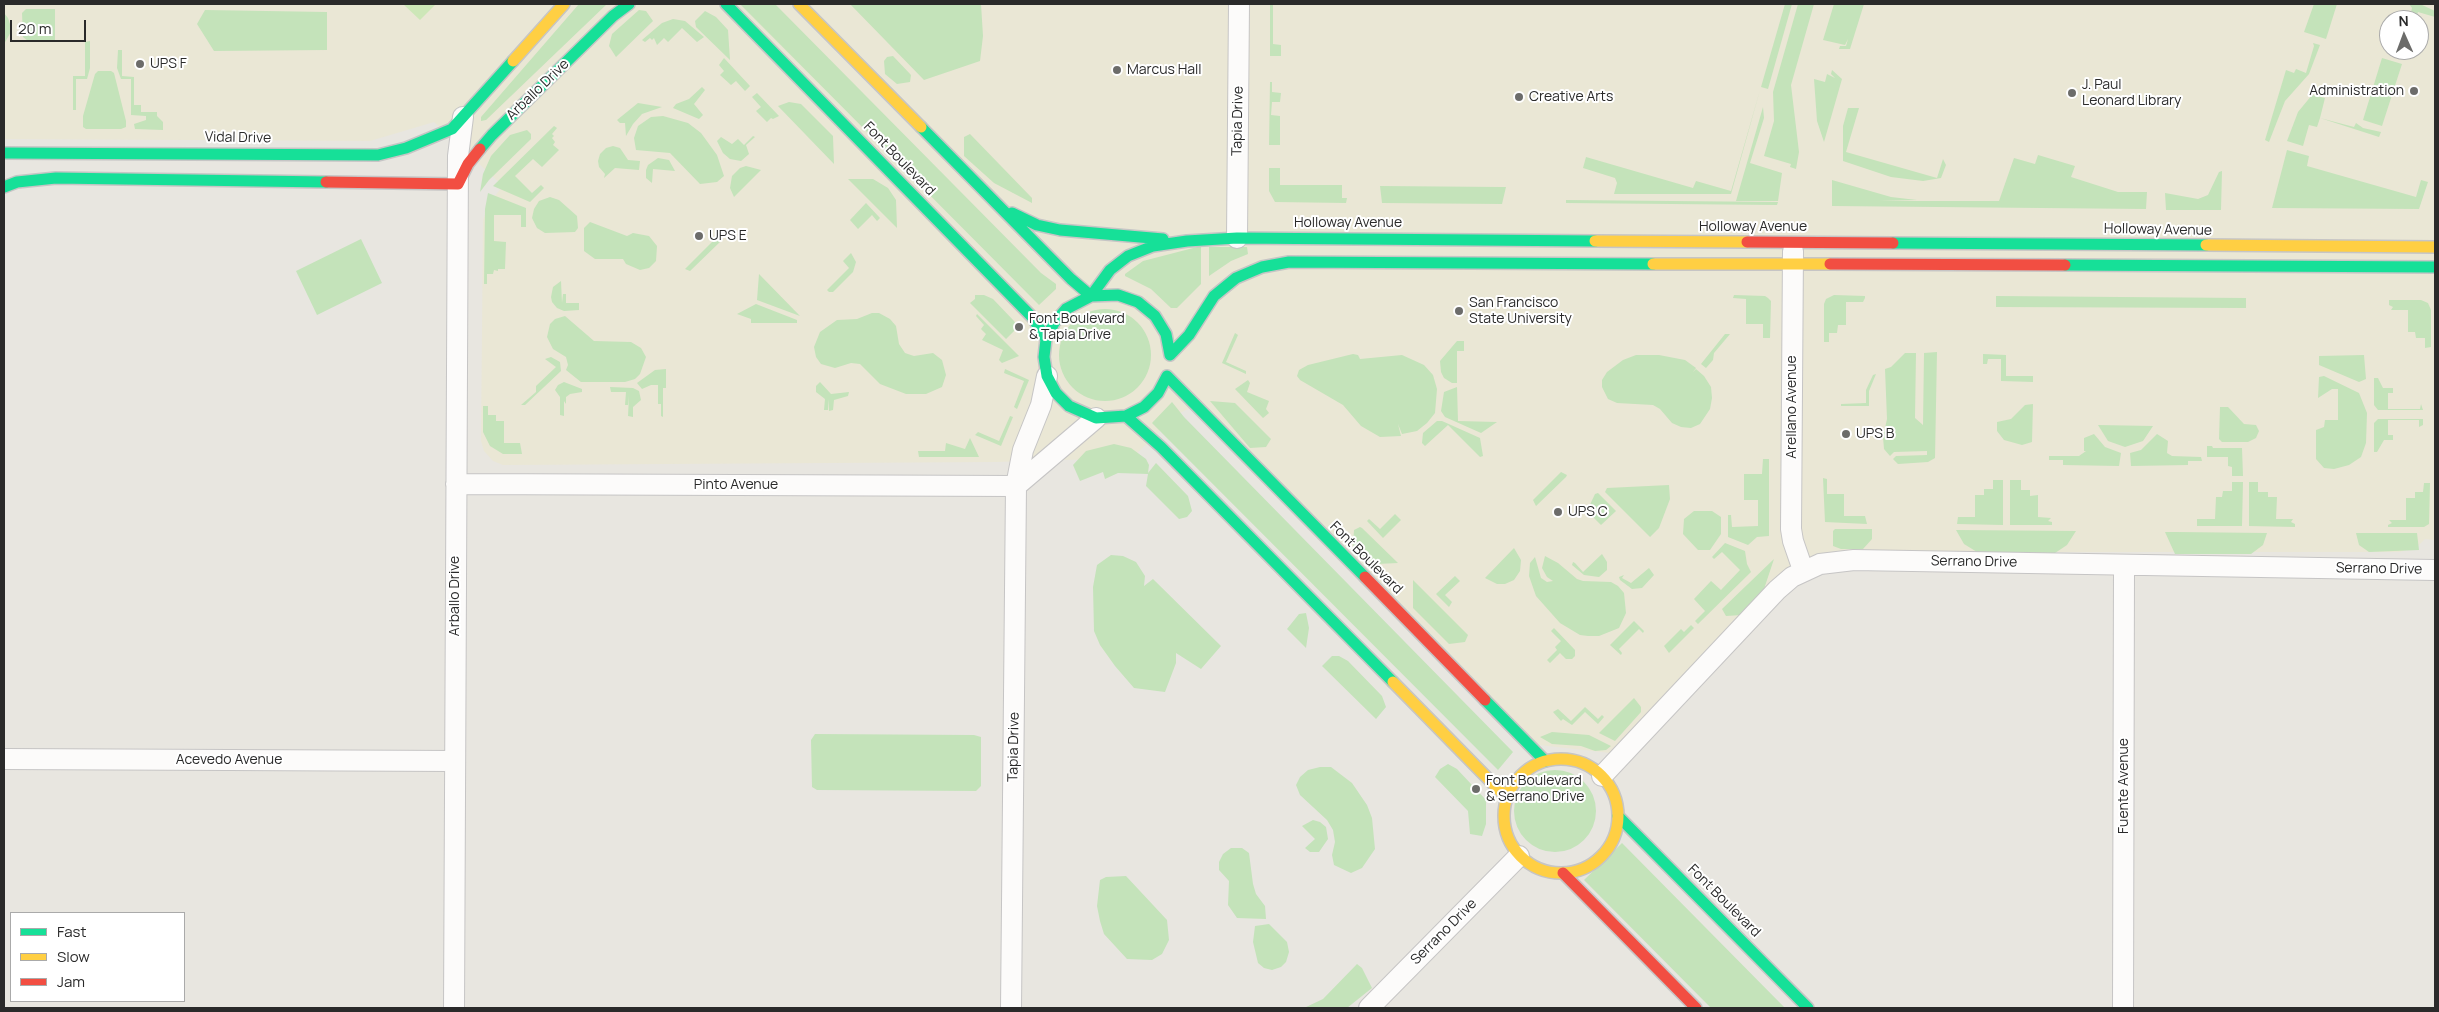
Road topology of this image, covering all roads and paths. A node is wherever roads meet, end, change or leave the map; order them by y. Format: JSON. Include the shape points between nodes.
{"nodes":[{"id":1,"x":564,"y":4,"type":"edge"},
{"id":2,"x":629,"y":4,"type":"edge"},
{"id":3,"x":726,"y":4,"type":"edge"},
{"id":4,"x":799,"y":4,"type":"edge"},
{"id":5,"x":1239,"y":4,"type":"edge"},
{"id":6,"x":463,"y":117,"type":"junction"},
{"id":7,"x":8,"y":152,"type":"edge"},
{"id":8,"x":17,"y":182,"type":"junction"},
{"id":9,"x":458,"y":184,"type":"junction"},
{"id":10,"x":4,"y":187,"type":"edge"},
{"id":11,"x":1001,"y":209,"type":"junction"},
{"id":12,"x":1237,"y":238,"type":"junction"},
{"id":13,"x":1187,"y":241,"type":"junction"},
{"id":14,"x":1793,"y":241,"type":"junction"},
{"id":15,"x":2435,"y":247,"type":"edge"},
{"id":16,"x":1793,"y":263,"type":"junction"},
{"id":17,"x":2435,"y":267,"type":"edge"},
{"id":18,"x":1091,"y":296,"type":"junction"},
{"id":19,"x":1046,"y":339,"type":"junction"},
{"id":20,"x":1170,"y":355,"type":"junction"},
{"id":21,"x":1047,"y":376,"type":"junction"},
{"id":22,"x":1167,"y":376,"type":"junction"},
{"id":23,"x":1126,"y":416,"type":"junction"},
{"id":24,"x":1096,"y":418,"type":"junction"},
{"id":25,"x":456,"y":484,"type":"junction"},
{"id":26,"x":1016,"y":486,"type":"junction"},
{"id":27,"x":2124,"y":564,"type":"junction"},
{"id":28,"x":1804,"y":570,"type":"junction"},
{"id":29,"x":2435,"y":570,"type":"edge"},
{"id":30,"x":4,"y":759,"type":"edge"},
{"id":31,"x":454,"y":761,"type":"junction"},
{"id":32,"x":1545,"y":761,"type":"junction"},
{"id":33,"x":1602,"y":776,"type":"junction"},
{"id":34,"x":1506,"y":797,"type":"junction"},
{"id":35,"x":1618,"y":816,"type":"junction"},
{"id":36,"x":1519,"y":856,"type":"junction"},
{"id":37,"x":1563,"y":873,"type":"junction"},
{"id":38,"x":454,"y":1008,"type":"edge"},
{"id":39,"x":1011,"y":1008,"type":"edge"},
{"id":40,"x":1369,"y":1008,"type":"edge"},
{"id":41,"x":1696,"y":1008,"type":"edge"},
{"id":42,"x":1808,"y":1008,"type":"edge"},
{"id":43,"x":2123,"y":1008,"type":"edge"}],
"edges":[{"from":1,"to":6,"type":"street"},
{"from":2,"to":9,"type":"street","name":"Arballo Drive","via":[[492,135],[468,164]]},
{"from":3,"to":19,"type":"street","name":"Font Boulevard","via":[[1033,318]]},
{"from":4,"to":11,"type":"street"},
{"from":5,"to":12,"type":"street","name":"Tapia Drive"},
{"from":6,"to":7,"type":"street","name":"Vidal Drive","via":[[452,129],[426,141],[378,154]]},
{"from":6,"to":9,"type":"street","name":"Arballo Drive"},
{"from":7,"to":8,"type":"street"},
{"from":8,"to":9,"type":"street","via":[[56,178]]},
{"from":8,"to":10,"type":"street"},
{"from":9,"to":25,"type":"street","name":"Arballo Drive"},
{"from":11,"to":13,"type":"street","via":[[1037,225],[1060,230]]},
{"from":11,"to":18,"type":"street"},
{"from":12,"to":13,"type":"street","name":"Holloway Avenue"},
{"from":12,"to":14,"type":"street","name":"Holloway Avenue"},
{"from":13,"to":18,"type":"street","name":"Holloway Avenue","via":[[1153,246],[1128,256],[1110,270]]},
{"from":14,"to":15,"type":"street","name":"Holloway Avenue"},
{"from":14,"to":16,"type":"street","name":"Arellano Avenue"},
{"from":16,"to":17,"type":"street"},
{"from":16,"to":20,"type":"street","via":[[1289,262],[1262,267],[1236,278],[1214,296],[1190,335]]},
{"from":16,"to":28,"type":"street","name":"Arellano Avenue","via":[[1791,529]]},
{"from":18,"to":19,"type":"street","via":[[1066,309],[1054,322]]},
{"from":18,"to":20,"type":"street","via":[[1118,294],[1138,302],[1155,316],[1166,334]]},
{"from":19,"to":21,"type":"street","via":[[1044,358]]},
{"from":20,"to":22,"type":"street"},
{"from":21,"to":24,"type":"street","via":[[1069,406]]},
{"from":21,"to":26,"type":"street","name":"Tapia Drive","via":[[1041,405],[1022,450]]},
{"from":22,"to":23,"type":"street","via":[[1158,393],[1144,407]]},
{"from":22,"to":32,"type":"street","name":"Font Boulevard"},
{"from":23,"to":24,"type":"street"},
{"from":23,"to":34,"type":"street","via":[[1161,447]]},
{"from":24,"to":26,"type":"street"},
{"from":25,"to":26,"type":"street","name":"Pinto Avenue"},
{"from":25,"to":31,"type":"street","name":"Arballo Drive"},
{"from":26,"to":39,"type":"street","name":"Tapia Drive"},
{"from":27,"to":28,"type":"street","name":"Serrano Drive","via":[[1842,560]]},
{"from":27,"to":29,"type":"street","name":"Serrano Drive"},
{"from":27,"to":43,"type":"street","name":"Fuente Avenue"},
{"from":28,"to":33,"type":"street","name":"Serrano Drive","via":[[1777,590]]},
{"from":30,"to":31,"type":"street","name":"Acevedo Avenue"},
{"from":31,"to":38,"type":"street","name":"Arballo Drive"},
{"from":32,"to":33,"type":"street","via":[[1566,758],[1585,763]]},
{"from":32,"to":34,"type":"street","via":[[1521,775]]},
{"from":33,"to":35,"type":"street","via":[[1614,794]]},
{"from":34,"to":36,"type":"street","via":[[1503,818],[1507,837]]},
{"from":35,"to":37,"type":"street","via":[[1613,838],[1602,855],[1587,867]]},
{"from":35,"to":42,"type":"street","name":"Font Boulevard"},
{"from":36,"to":37,"type":"street","via":[[1541,871]]},
{"from":36,"to":40,"type":"street","name":"Serrano Drive"},
{"from":37,"to":41,"type":"street"}]}
